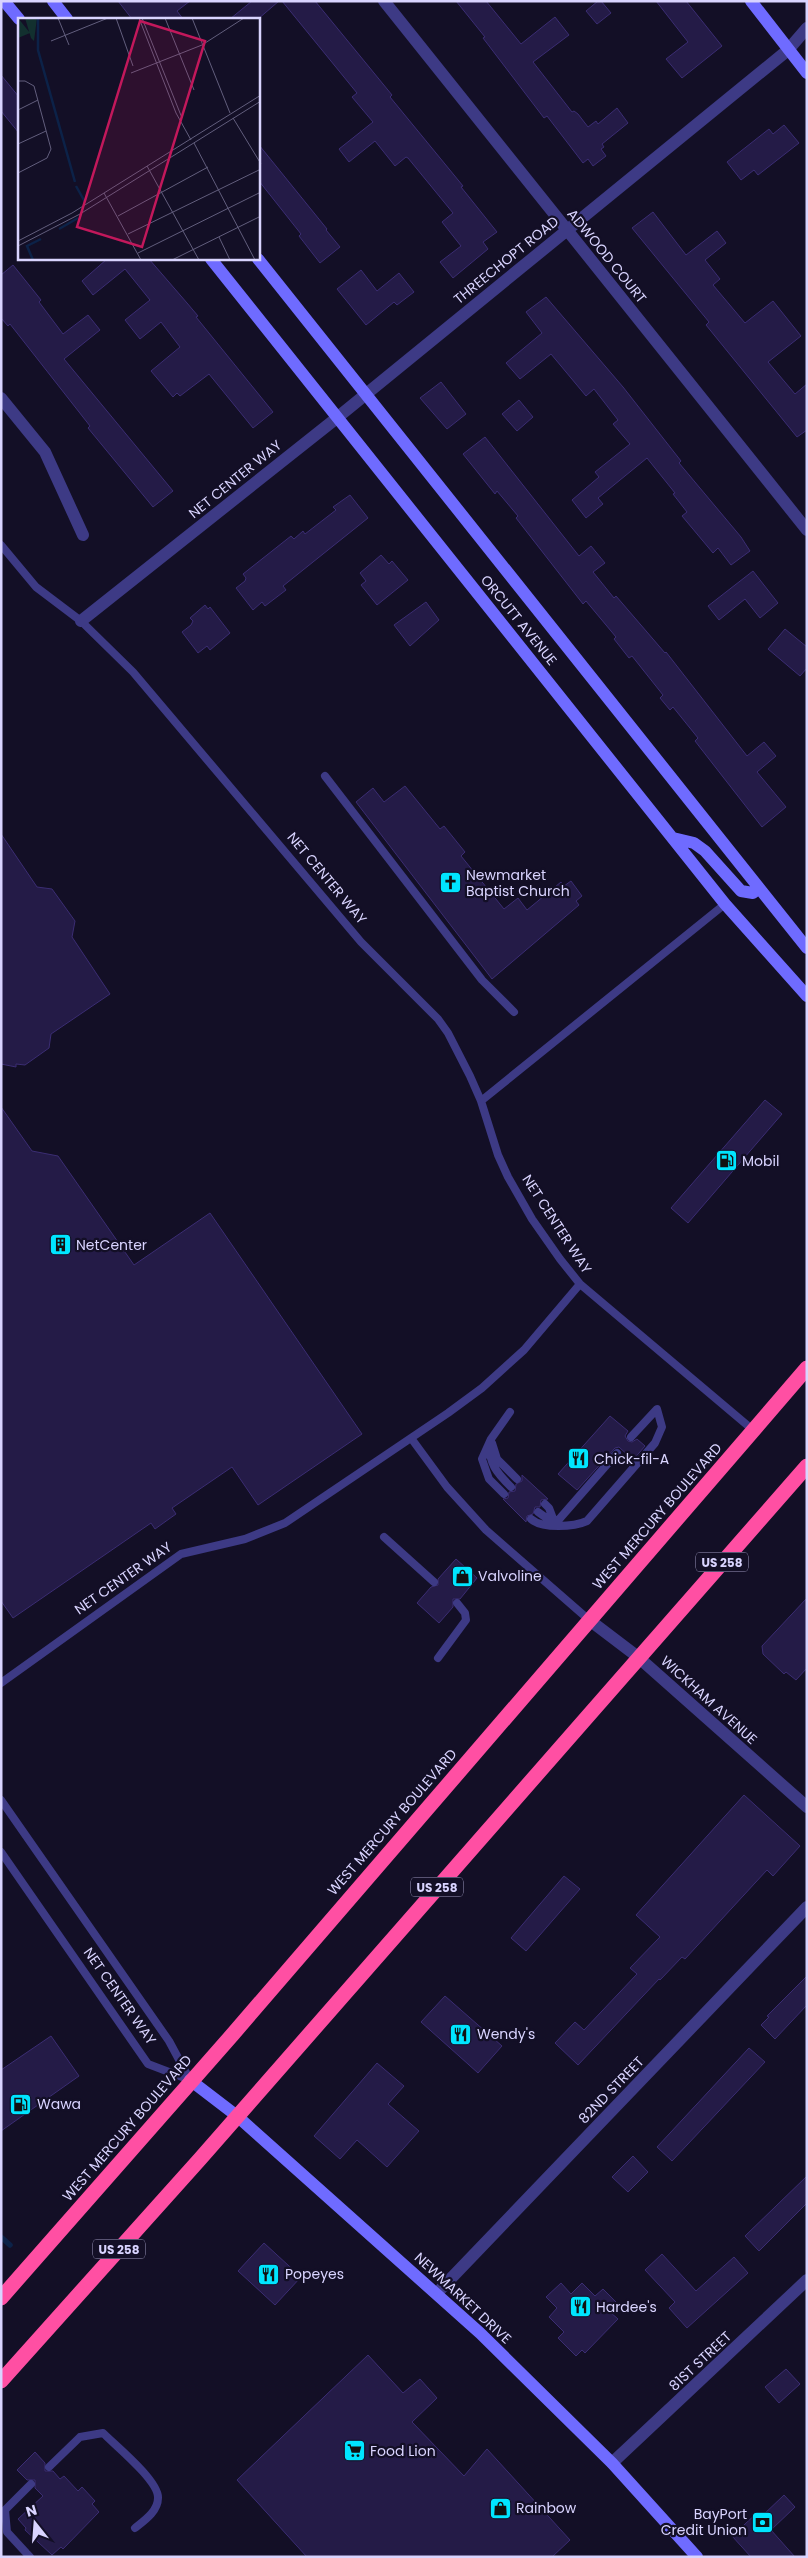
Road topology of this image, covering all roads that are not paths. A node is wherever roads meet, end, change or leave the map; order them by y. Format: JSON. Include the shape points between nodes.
{"nodes":[{"id":1,"x":4,"y":1,"type":"edge"},
{"id":2,"x":53,"y":1,"type":"edge"},
{"id":3,"x":384,"y":1,"type":"edge"},
{"id":4,"x":751,"y":1,"type":"edge"},
{"id":5,"x":18,"y":18,"type":"edge"},
{"id":6,"x":66,"y":18,"type":"edge"},
{"id":7,"x":807,"y":28,"type":"edge"},
{"id":8,"x":788,"y":50,"type":"junction"},
{"id":9,"x":807,"y":73,"type":"edge"},
{"id":10,"x":567,"y":230,"type":"junction"},
{"id":11,"x":212,"y":260,"type":"edge"},
{"id":12,"x":259,"y":260,"type":"edge"},
{"id":13,"x":366,"y":394,"type":"junction"},
{"id":14,"x":1,"y":398,"type":"edge"},
{"id":15,"x":338,"y":417,"type":"junction"},
{"id":16,"x":807,"y":530,"type":"edge"},
{"id":17,"x":83,"y":535,"type":"dead end"},
{"id":18,"x":1,"y":545,"type":"edge"},
{"id":19,"x":81,"y":621,"type":"junction"},
{"id":20,"x":325,"y":776,"type":"dead end"},
{"id":21,"x":673,"y":838,"type":"junction"},
{"id":22,"x":759,"y":888,"type":"junction"},
{"id":23,"x":725,"y":904,"type":"junction"},
{"id":24,"x":807,"y":948,"type":"edge"},
{"id":25,"x":807,"y":996,"type":"edge"},
{"id":26,"x":514,"y":1012,"type":"dead end"},
{"id":27,"x":481,"y":1101,"type":"junction"},
{"id":28,"x":580,"y":1284,"type":"junction"},
{"id":29,"x":807,"y":1368,"type":"edge"},
{"id":30,"x":510,"y":1412,"type":"dead end"},
{"id":31,"x":753,"y":1430,"type":"junction"},
{"id":32,"x":411,"y":1438,"type":"junction"},
{"id":33,"x":491,"y":1438,"type":"junction"},
{"id":34,"x":631,"y":1438,"type":"dead end"},
{"id":35,"x":617,"y":1453,"type":"dead end"},
{"id":36,"x":807,"y":1466,"type":"edge"},
{"id":37,"x":517,"y":1479,"type":"dead end"},
{"id":38,"x":510,"y":1487,"type":"dead end"},
{"id":39,"x":504,"y":1494,"type":"dead end"},
{"id":40,"x":545,"y":1504,"type":"dead end"},
{"id":41,"x":538,"y":1512,"type":"dead end"},
{"id":42,"x":531,"y":1519,"type":"dead end"},
{"id":43,"x":555,"y":1524,"type":"junction"},
{"id":44,"x":384,"y":1537,"type":"dead end"},
{"id":45,"x":434,"y":1582,"type":"dead end"},
{"id":46,"x":457,"y":1603,"type":"dead end"},
{"id":47,"x":588,"y":1618,"type":"junction"},
{"id":48,"x":638,"y":1657,"type":"junction"},
{"id":49,"x":438,"y":1658,"type":"dead end"},
{"id":50,"x":1,"y":1683,"type":"edge"},
{"id":51,"x":1,"y":1800,"type":"edge"},
{"id":52,"x":807,"y":1807,"type":"edge"},
{"id":53,"x":1,"y":1852,"type":"edge"},
{"id":54,"x":807,"y":1907,"type":"edge"},
{"id":55,"x":190,"y":2080,"type":"junction"},
{"id":56,"x":237,"y":2116,"type":"junction"},
{"id":57,"x":807,"y":2280,"type":"edge"},
{"id":58,"x":437,"y":2293,"type":"junction"},
{"id":59,"x":1,"y":2298,"type":"edge"},
{"id":60,"x":1,"y":2381,"type":"edge"},
{"id":61,"x":612,"y":2463,"type":"junction"},
{"id":62,"x":49,"y":2468,"type":"dead end"},
{"id":63,"x":31,"y":2484,"type":"dead end"},
{"id":64,"x":135,"y":2528,"type":"dead end"},
{"id":65,"x":697,"y":2556,"type":"edge"},
{"id":66,"x":30,"y":2557,"type":"edge"}],
"edges":[{"from":1,"to":5,"type":"main road"},
{"from":2,"to":6,"type":"main road"},
{"from":3,"to":10,"type":"street","name":"ADWOOD COURT"},
{"from":4,"to":8,"type":"main road"},
{"from":7,"to":8,"type":"street","name":"THREECHOPT ROAD"},
{"from":8,"to":9,"type":"main road"},
{"from":8,"to":10,"type":"street","name":"THREECHOPT ROAD"},
{"from":10,"to":13,"type":"street","name":"THREECHOPT ROAD"},
{"from":10,"to":16,"type":"street","name":"ADWOOD COURT"},
{"from":11,"to":15,"type":"main road","name":"ORCUTT AVENUE"},
{"from":12,"to":13,"type":"main road","name":"ORCUTT AVENUE"},
{"from":13,"to":15,"type":"street","name":"THREECHOPT ROAD"},
{"from":13,"to":22,"type":"main road","name":"ORCUTT AVENUE"},
{"from":14,"to":17,"type":"street","via":[[45,452]]},
{"from":15,"to":19,"type":"street","name":"NET CENTER WAY"},
{"from":15,"to":21,"type":"main road","name":"ORCUTT AVENUE"},
{"from":18,"to":19,"type":"lane","name":"NET CENTER WAY","via":[[36,587]]},
{"from":19,"to":27,"type":"lane","name":"NET CENTER WAY","via":[[133,672],[361,942],[438,1020]]},
{"from":20,"to":26,"type":"lane","via":[[482,980]]},
{"from":21,"to":22,"type":"main road","via":[[694,843],[705,851],[741,891],[753,893]]},
{"from":21,"to":23,"type":"main road","name":"ORCUTT AVENUE"},
{"from":22,"to":24,"type":"main road","name":"ORCUTT AVENUE"},
{"from":23,"to":25,"type":"main road","name":"ORCUTT AVENUE"},
{"from":23,"to":27,"type":"lane"},
{"from":27,"to":28,"type":"lane","name":"NET CENTER WAY","via":[[508,1177],[532,1219]]},
{"from":28,"to":31,"type":"lane"},
{"from":28,"to":32,"type":"lane","name":"NET CENTER WAY","via":[[541,1332],[505,1368]]},
{"from":29,"to":31,"type":"highway","name":"WEST MERCURY BOULEVARD"},
{"from":30,"to":33,"type":"lane"},
{"from":31,"to":47,"type":"highway","name":"WEST MERCURY BOULEVARD"},
{"from":32,"to":47,"type":"lane","via":[[479,1523]]},
{"from":32,"to":50,"type":"lane","name":"NET CENTER WAY","via":[[284,1523],[244,1539],[180,1554]]},
{"from":33,"to":37,"type":"lane","via":[[497,1459]]},
{"from":33,"to":38,"type":"lane","via":[[489,1451],[493,1466]]},
{"from":33,"to":39,"type":"lane","via":[[482,1459],[484,1471]]},
{"from":34,"to":43,"type":"lane","via":[[657,1409],[662,1427],[655,1443],[587,1521],[570,1527]]},
{"from":35,"to":43,"type":"lane"},
{"from":36,"to":48,"type":"highway","number":"US 258"},
{"from":40,"to":43,"type":"lane"},
{"from":41,"to":43,"type":"lane"},
{"from":42,"to":43,"type":"lane","via":[[538,1524]]},
{"from":44,"to":45,"type":"lane"},
{"from":46,"to":49,"type":"lane","via":[[466,1620]]},
{"from":47,"to":48,"type":"street","name":"WICKHAM AVENUE"},
{"from":47,"to":55,"type":"highway","name":"WEST MERCURY BOULEVARD"},
{"from":48,"to":52,"type":"street","name":"WICKHAM AVENUE"},
{"from":48,"to":56,"type":"highway","number":"US 258"},
{"from":51,"to":55,"type":"lane","name":"NET CENTER WAY","via":[[169,2041]]},
{"from":53,"to":55,"type":"lane","name":"NET CENTER WAY","via":[[148,2064]]},
{"from":54,"to":58,"type":"street","name":"82ND STREET"},
{"from":55,"to":56,"type":"main road","name":"NEWMARKET DRIVE"},
{"from":55,"to":59,"type":"highway","name":"WEST MERCURY BOULEVARD"},
{"from":56,"to":58,"type":"main road","name":"NEWMARKET DRIVE"},
{"from":56,"to":60,"type":"highway","number":"US 258"},
{"from":57,"to":61,"type":"street","name":"81ST STREET"},
{"from":58,"to":61,"type":"main road","name":"NEWMARKET DRIVE"},
{"from":61,"to":65,"type":"main road","name":"NEWMARKET DRIVE"},
{"from":62,"to":64,"type":"lane","via":[[80,2437],[103,2433],[156,2485],[158,2498],[153,2513]]},
{"from":63,"to":66,"type":"lane","via":[[5,2510],[7,2532]]}]}
